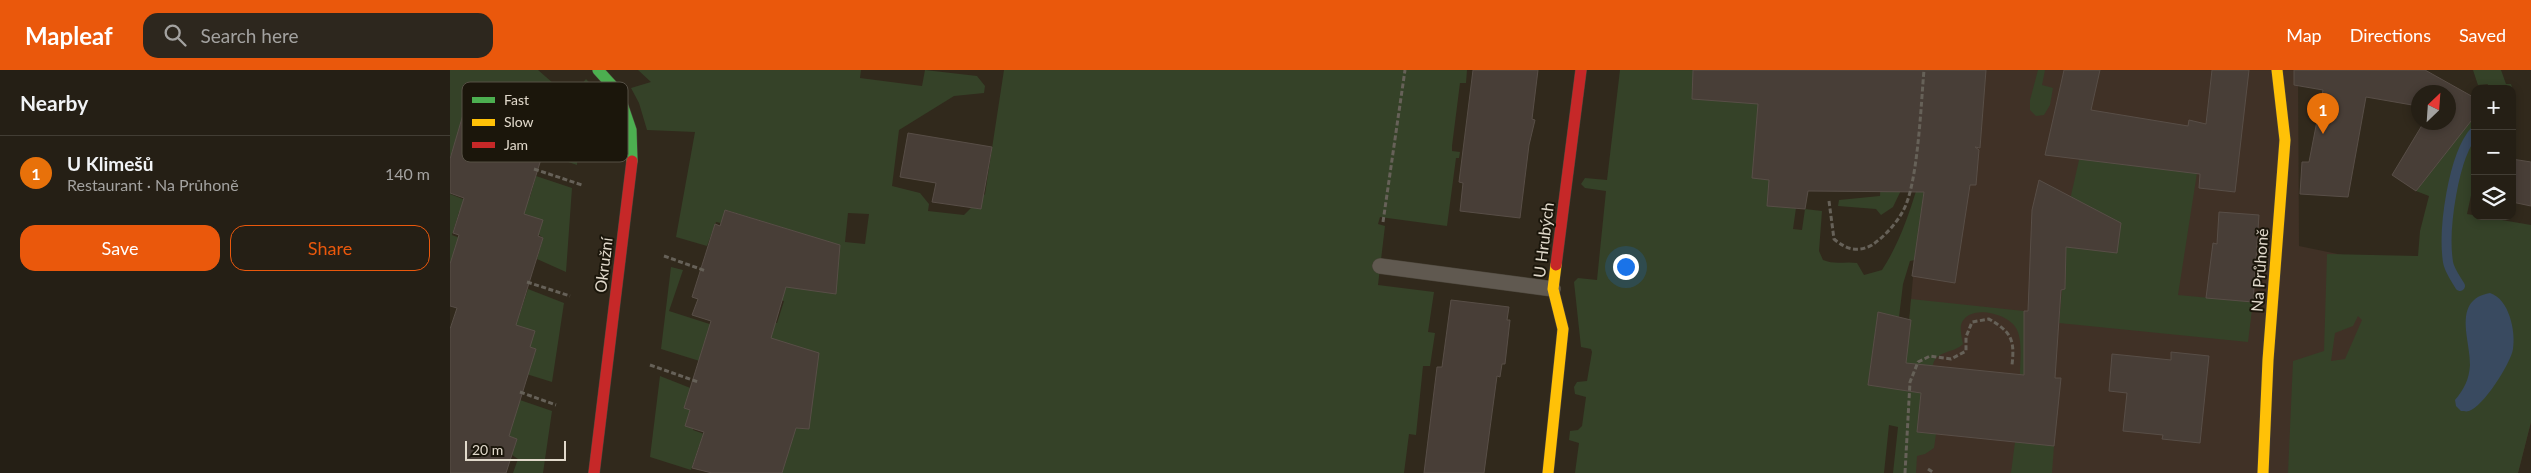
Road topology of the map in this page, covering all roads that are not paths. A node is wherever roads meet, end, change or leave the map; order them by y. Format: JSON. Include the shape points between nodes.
{"nodes":[{"id":1,"x":598,"y":70,"type":"edge"},
{"id":2,"x":1581,"y":70,"type":"edge"},
{"id":3,"x":2277,"y":70,"type":"edge"},
{"id":4,"x":609,"y":82,"type":"edge"},
{"id":5,"x":628,"y":121,"type":"edge"},
{"id":6,"x":1380,"y":266,"type":"dead end"},
{"id":7,"x":1553,"y":289,"type":"junction"},
{"id":8,"x":594,"y":473,"type":"edge"},
{"id":9,"x":1548,"y":473,"type":"edge"},
{"id":10,"x":2263,"y":473,"type":"edge"}],
"edges":[{"from":1,"to":4,"type":"street","name":"Okružní"},
{"from":2,"to":7,"type":"street","name":"U Hrubých"},
{"from":3,"to":10,"type":"street","name":"Na Průhoně","via":[[2285,140]]},
{"from":5,"to":8,"type":"street","name":"Okružní","via":[[632,161]]},
{"from":6,"to":7,"type":"lane"},
{"from":7,"to":9,"type":"street","name":"U Hrubých","via":[[1563,329]]}]}
